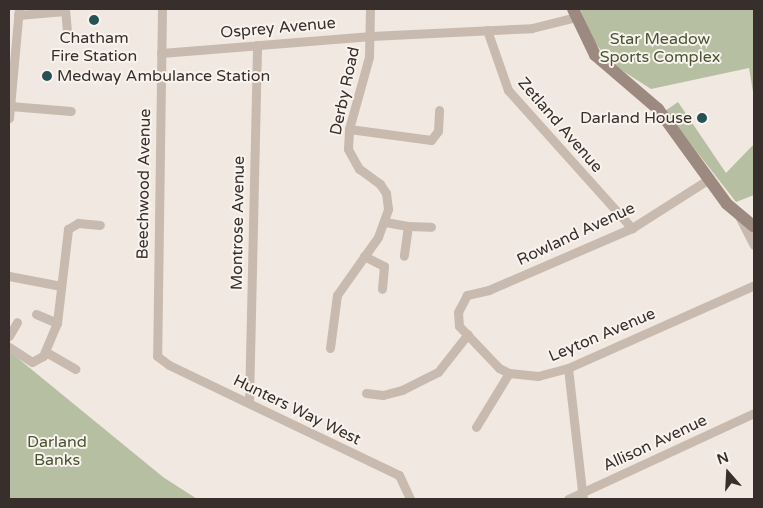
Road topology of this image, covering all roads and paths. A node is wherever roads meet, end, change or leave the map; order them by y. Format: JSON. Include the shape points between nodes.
{"nodes":[{"id":1,"x":162,"y":9,"type":"edge"},
{"id":2,"x":370,"y":9,"type":"edge"},
{"id":3,"x":65,"y":10,"type":"edge"},
{"id":4,"x":18,"y":12,"type":"edge"},
{"id":5,"x":575,"y":13,"type":"edge"},
{"id":6,"x":67,"y":30,"type":"dead end"},
{"id":7,"x":487,"y":30,"type":"junction"},
{"id":8,"x":371,"y":36,"type":"junction"},
{"id":9,"x":257,"y":45,"type":"junction"},
{"id":10,"x":161,"y":53,"type":"junction"},
{"id":11,"x":10,"y":105,"type":"edge"},
{"id":12,"x":439,"y":110,"type":"dead end"},
{"id":13,"x":71,"y":111,"type":"dead end"},
{"id":14,"x":9,"y":118,"type":"edge"},
{"id":15,"x":349,"y":128,"type":"junction"},
{"id":16,"x":709,"y":179,"type":"junction"},
{"id":17,"x":739,"y":215,"type":"junction"},
{"id":18,"x":385,"y":222,"type":"junction"},
{"id":19,"x":100,"y":225,"type":"dead end"},
{"id":20,"x":408,"y":226,"type":"junction"},
{"id":21,"x":431,"y":227,"type":"dead end"},
{"id":22,"x":754,"y":227,"type":"edge"},
{"id":23,"x":632,"y":228,"type":"junction"},
{"id":24,"x":754,"y":246,"type":"edge"},
{"id":25,"x":364,"y":256,"type":"junction"},
{"id":26,"x":404,"y":256,"type":"dead end"},
{"id":27,"x":9,"y":276,"type":"edge"},
{"id":28,"x":754,"y":285,"type":"edge"},
{"id":29,"x":61,"y":286,"type":"junction"},
{"id":30,"x":382,"y":289,"type":"dead end"},
{"id":31,"x":458,"y":312,"type":"joint"},
{"id":32,"x":36,"y":314,"type":"dead end"},
{"id":33,"x":17,"y":322,"type":"dead end"},
{"id":34,"x":57,"y":323,"type":"junction"},
{"id":35,"x":468,"y":334,"type":"junction"},
{"id":36,"x":9,"y":336,"type":"edge"},
{"id":37,"x":9,"y":347,"type":"edge"},
{"id":38,"x":330,"y":348,"type":"dead end"},
{"id":39,"x":46,"y":352,"type":"junction"},
{"id":40,"x":159,"y":359,"type":"joint"},
{"id":41,"x":568,"y":368,"type":"junction"},
{"id":42,"x":76,"y":369,"type":"dead end"},
{"id":43,"x":509,"y":373,"type":"junction"},
{"id":44,"x":366,"y":393,"type":"dead end"},
{"id":45,"x":248,"y":402,"type":"junction"},
{"id":46,"x":754,"y":413,"type":"edge"},
{"id":47,"x":476,"y":427,"type":"dead end"},
{"id":48,"x":583,"y":496,"type":"edge"},
{"id":49,"x":410,"y":499,"type":"edge"},
{"id":50,"x":568,"y":499,"type":"edge"}],
"edges":[{"from":1,"to":10,"type":"street","name":"Beechwood Avenue"},
{"from":2,"to":8,"type":"street","name":"Derby Road"},
{"from":3,"to":4,"type":"street"},
{"from":3,"to":6,"type":"street"},
{"from":4,"to":11,"type":"street"},
{"from":5,"to":7,"type":"street","name":"Osprey Avenue","via":[[532,28]]},
{"from":5,"to":16,"type":"street","via":[[595,55],[658,109]]},
{"from":7,"to":8,"type":"street","name":"Osprey Avenue"},
{"from":7,"to":23,"type":"street","name":"Zetland Avenue","via":[[508,90]]},
{"from":8,"to":9,"type":"street","name":"Osprey Avenue"},
{"from":8,"to":15,"type":"street","name":"Derby Road","via":[[369,58]]},
{"from":9,"to":10,"type":"street","name":"Osprey Avenue"},
{"from":9,"to":45,"type":"street","name":"Montrose Avenue"},
{"from":10,"to":40,"type":"street","name":"Beechwood Avenue","via":[[156,348]]},
{"from":11,"to":13,"type":"street"},
{"from":11,"to":14,"type":"street"},
{"from":12,"to":15,"type":"street","via":[[438,131],[431,140]]},
{"from":15,"to":18,"type":"street","name":"Derby Road","via":[[348,149],[352,159],[386,193]]},
{"from":16,"to":17,"type":"street"},
{"from":16,"to":23,"type":"street","name":"Rowland Avenue"},
{"from":17,"to":22,"type":"street"},
{"from":17,"to":24,"type":"street"},
{"from":18,"to":20,"type":"street"},
{"from":18,"to":25,"type":"street","name":"Derby Road"},
{"from":19,"to":29,"type":"street","via":[[78,223],[68,229]]},
{"from":20,"to":21,"type":"street"},
{"from":20,"to":26,"type":"street"},
{"from":23,"to":31,"type":"street","name":"Rowland Avenue","via":[[489,290],[467,295]]},
{"from":25,"to":30,"type":"street","via":[[384,266]]},
{"from":25,"to":38,"type":"street","name":"Derby Road","via":[[337,295]]},
{"from":27,"to":29,"type":"street"},
{"from":28,"to":41,"type":"street","name":"Leyton Avenue"},
{"from":29,"to":34,"type":"street"},
{"from":31,"to":35,"type":"street","name":"Leyton Avenue","via":[[459,326]]},
{"from":32,"to":34,"type":"street"},
{"from":33,"to":36,"type":"street"},
{"from":34,"to":39,"type":"street"},
{"from":35,"to":43,"type":"street","name":"Leyton Avenue","via":[[489,360]]},
{"from":35,"to":44,"type":"street","via":[[438,372],[402,390],[383,395]]},
{"from":37,"to":39,"type":"street","via":[[32,362]]},
{"from":39,"to":42,"type":"street"},
{"from":40,"to":45,"type":"street","name":"Hunters Way West"},
{"from":41,"to":43,"type":"street","name":"Leyton Avenue","via":[[538,376]]},
{"from":41,"to":48,"type":"street"},
{"from":43,"to":47,"type":"street"},
{"from":45,"to":49,"type":"street","name":"Hunters Way West","via":[[399,474]]},
{"from":46,"to":48,"type":"street","name":"Allison Avenue"},
{"from":48,"to":50,"type":"street","name":"Allison Avenue"}]}
